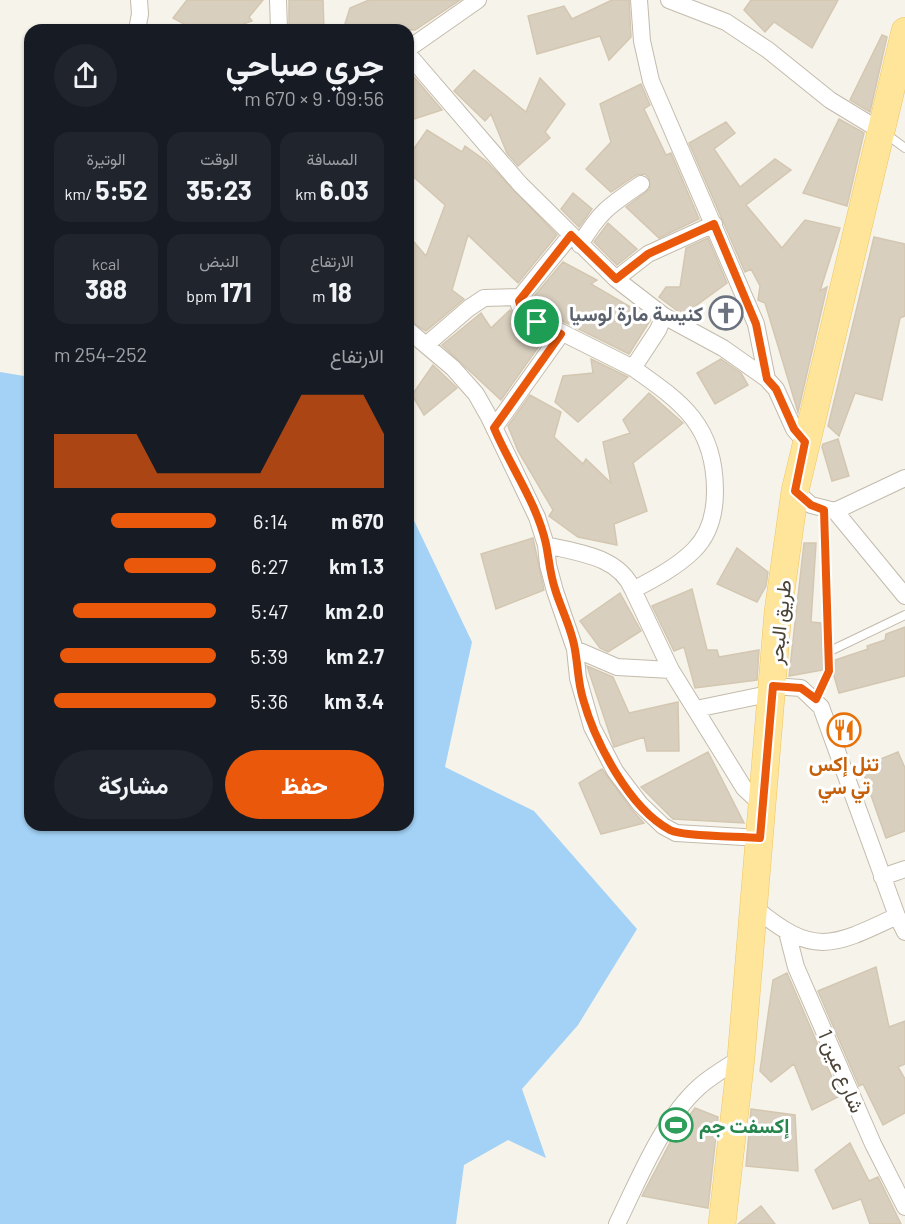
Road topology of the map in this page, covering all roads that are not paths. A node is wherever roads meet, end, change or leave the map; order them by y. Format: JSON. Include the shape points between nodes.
{"nodes":[{"id":1,"x":140,"y":0,"type":"edge"},
{"id":2,"x":278,"y":0,"type":"edge"},
{"id":3,"x":478,"y":0,"type":"edge"},
{"id":4,"x":639,"y":0,"type":"edge"},
{"id":5,"x":669,"y":0,"type":"edge"},
{"id":6,"x":138,"y":24,"type":"edge"},
{"id":7,"x":279,"y":24,"type":"edge"},
{"id":8,"x":905,"y":31,"type":"edge"},
{"id":9,"x":414,"y":45,"type":"edge"},
{"id":10,"x":414,"y":61,"type":"edge"},
{"id":11,"x":881,"y":131,"type":"junction"},
{"id":12,"x":905,"y":148,"type":"edge"},
{"id":13,"x":641,"y":184,"type":"dead end"},
{"id":14,"x":714,"y":224,"type":"junction"},
{"id":15,"x":576,"y":240,"type":"junction"},
{"id":16,"x":616,"y":279,"type":"junction"},
{"id":17,"x":520,"y":297,"type":"junction"},
{"id":18,"x":664,"y":316,"type":"junction"},
{"id":19,"x":561,"y":334,"type":"junction"},
{"id":20,"x":414,"y":335,"type":"edge"},
{"id":21,"x":426,"y":345,"type":"junction"},
{"id":22,"x":633,"y":368,"type":"junction"},
{"id":23,"x":767,"y":379,"type":"junction"},
{"id":24,"x":494,"y":428,"type":"junction"},
{"id":25,"x":805,"y":442,"type":"junction"},
{"id":26,"x":905,"y":478,"type":"edge"},
{"id":27,"x":795,"y":491,"type":"junction"},
{"id":28,"x":829,"y":510,"type":"junction"},
{"id":29,"x":546,"y":545,"type":"junction"},
{"id":30,"x":633,"y":590,"type":"junction"},
{"id":31,"x":905,"y":596,"type":"edge"},
{"id":32,"x":905,"y":615,"type":"edge"},
{"id":33,"x":575,"y":649,"type":"junction"},
{"id":34,"x":828,"y":652,"type":"junction"},
{"id":35,"x":671,"y":670,"type":"junction"},
{"id":36,"x":773,"y":689,"type":"junction"},
{"id":37,"x":816,"y":699,"type":"junction"},
{"id":38,"x":696,"y":709,"type":"junction"},
{"id":39,"x":762,"y":805,"type":"junction"},
{"id":40,"x":760,"y":838,"type":"junction"},
{"id":41,"x":905,"y":869,"type":"edge"},
{"id":42,"x":882,"y":877,"type":"junction"},
{"id":43,"x":754,"y":907,"type":"junction"},
{"id":44,"x":897,"y":916,"type":"junction"},
{"id":45,"x":787,"y":932,"type":"junction"},
{"id":46,"x":905,"y":932,"type":"edge"},
{"id":47,"x":741,"y":1058,"type":"junction"},
{"id":48,"x":905,"y":1207,"type":"edge"},
{"id":49,"x":617,"y":1224,"type":"edge"},
{"id":50,"x":722,"y":1224,"type":"edge"}],
"edges":[{"from":1,"to":6,"type":"street"},
{"from":2,"to":7,"type":"street"},
{"from":3,"to":9,"type":"street"},
{"from":4,"to":14,"type":"street","via":[[642,42],[651,81]]},
{"from":5,"to":11,"type":"street","via":[[734,27],[830,100]]},
{"from":8,"to":11,"type":"main road","name":"طريق البحر"},
{"from":10,"to":15,"type":"street","via":[[520,184]]},
{"from":11,"to":12,"type":"lane"},
{"from":11,"to":25,"type":"main road","name":"طريق البحر"},
{"from":13,"to":15,"type":"street","via":[[605,208]]},
{"from":14,"to":16,"type":"street","via":[[648,254]]},
{"from":14,"to":23,"type":"street","via":[[756,324]]},
{"from":15,"to":16,"type":"street"},
{"from":15,"to":17,"type":"street"},
{"from":16,"to":18,"type":"street"},
{"from":17,"to":19,"type":"street","via":[[519,305],[525,314]]},
{"from":17,"to":21,"type":"street","via":[[484,298]]},
{"from":18,"to":22,"type":"street"},
{"from":18,"to":23,"type":"street","via":[[723,348]]},
{"from":19,"to":22,"type":"street"},
{"from":19,"to":24,"type":"street"},
{"from":20,"to":21,"type":"street"},
{"from":21,"to":24,"type":"street","via":[[476,394]]},
{"from":22,"to":30,"type":"street","via":[[676,400],[702,429],[710,447],[715,500],[710,524],[693,551]]},
{"from":23,"to":25,"type":"street"},
{"from":24,"to":29,"type":"street","via":[[532,504]]},
{"from":25,"to":27,"type":"main road","name":"طريق البحر"},
{"from":26,"to":28,"type":"street"},
{"from":27,"to":28,"type":"street","via":[[811,505]]},
{"from":27,"to":36,"type":"main road","name":"طريق البحر","via":[[778,612]]},
{"from":28,"to":31,"type":"street"},
{"from":28,"to":34,"type":"lane"},
{"from":29,"to":30,"type":"street","via":[[607,561],[625,575]]},
{"from":29,"to":33,"type":"street","via":[[548,566]]},
{"from":30,"to":35,"type":"street"},
{"from":32,"to":34,"type":"lane"},
{"from":33,"to":35,"type":"street","via":[[617,667]]},
{"from":33,"to":40,"type":"street","via":[[578,678],[592,727],[615,771],[646,810],[676,833]]},
{"from":34,"to":37,"type":"lane","via":[[829,671]]},
{"from":35,"to":38,"type":"street"},
{"from":36,"to":37,"type":"street","via":[[801,688]]},
{"from":36,"to":38,"type":"street"},
{"from":36,"to":39,"type":"main road","name":"طريق البحر"},
{"from":37,"to":42,"type":"street"},
{"from":38,"to":39,"type":"street","via":[[744,788]]},
{"from":39,"to":40,"type":"main road","name":"طريق البحر"},
{"from":40,"to":43,"type":"main road","name":"طريق البحر"},
{"from":41,"to":42,"type":"street"},
{"from":42,"to":44,"type":"street"},
{"from":43,"to":45,"type":"street"},
{"from":43,"to":47,"type":"main road","name":"طريق البحر"},
{"from":44,"to":45,"type":"street","via":[[838,942],[820,943]]},
{"from":44,"to":46,"type":"street"},
{"from":45,"to":48,"type":"street","name":"شارع عين 1","via":[[796,967],[873,1144]]},
{"from":47,"to":49,"type":"street","via":[[697,1088],[680,1110]]},
{"from":47,"to":50,"type":"main road","name":"طريق البحر"}]}
